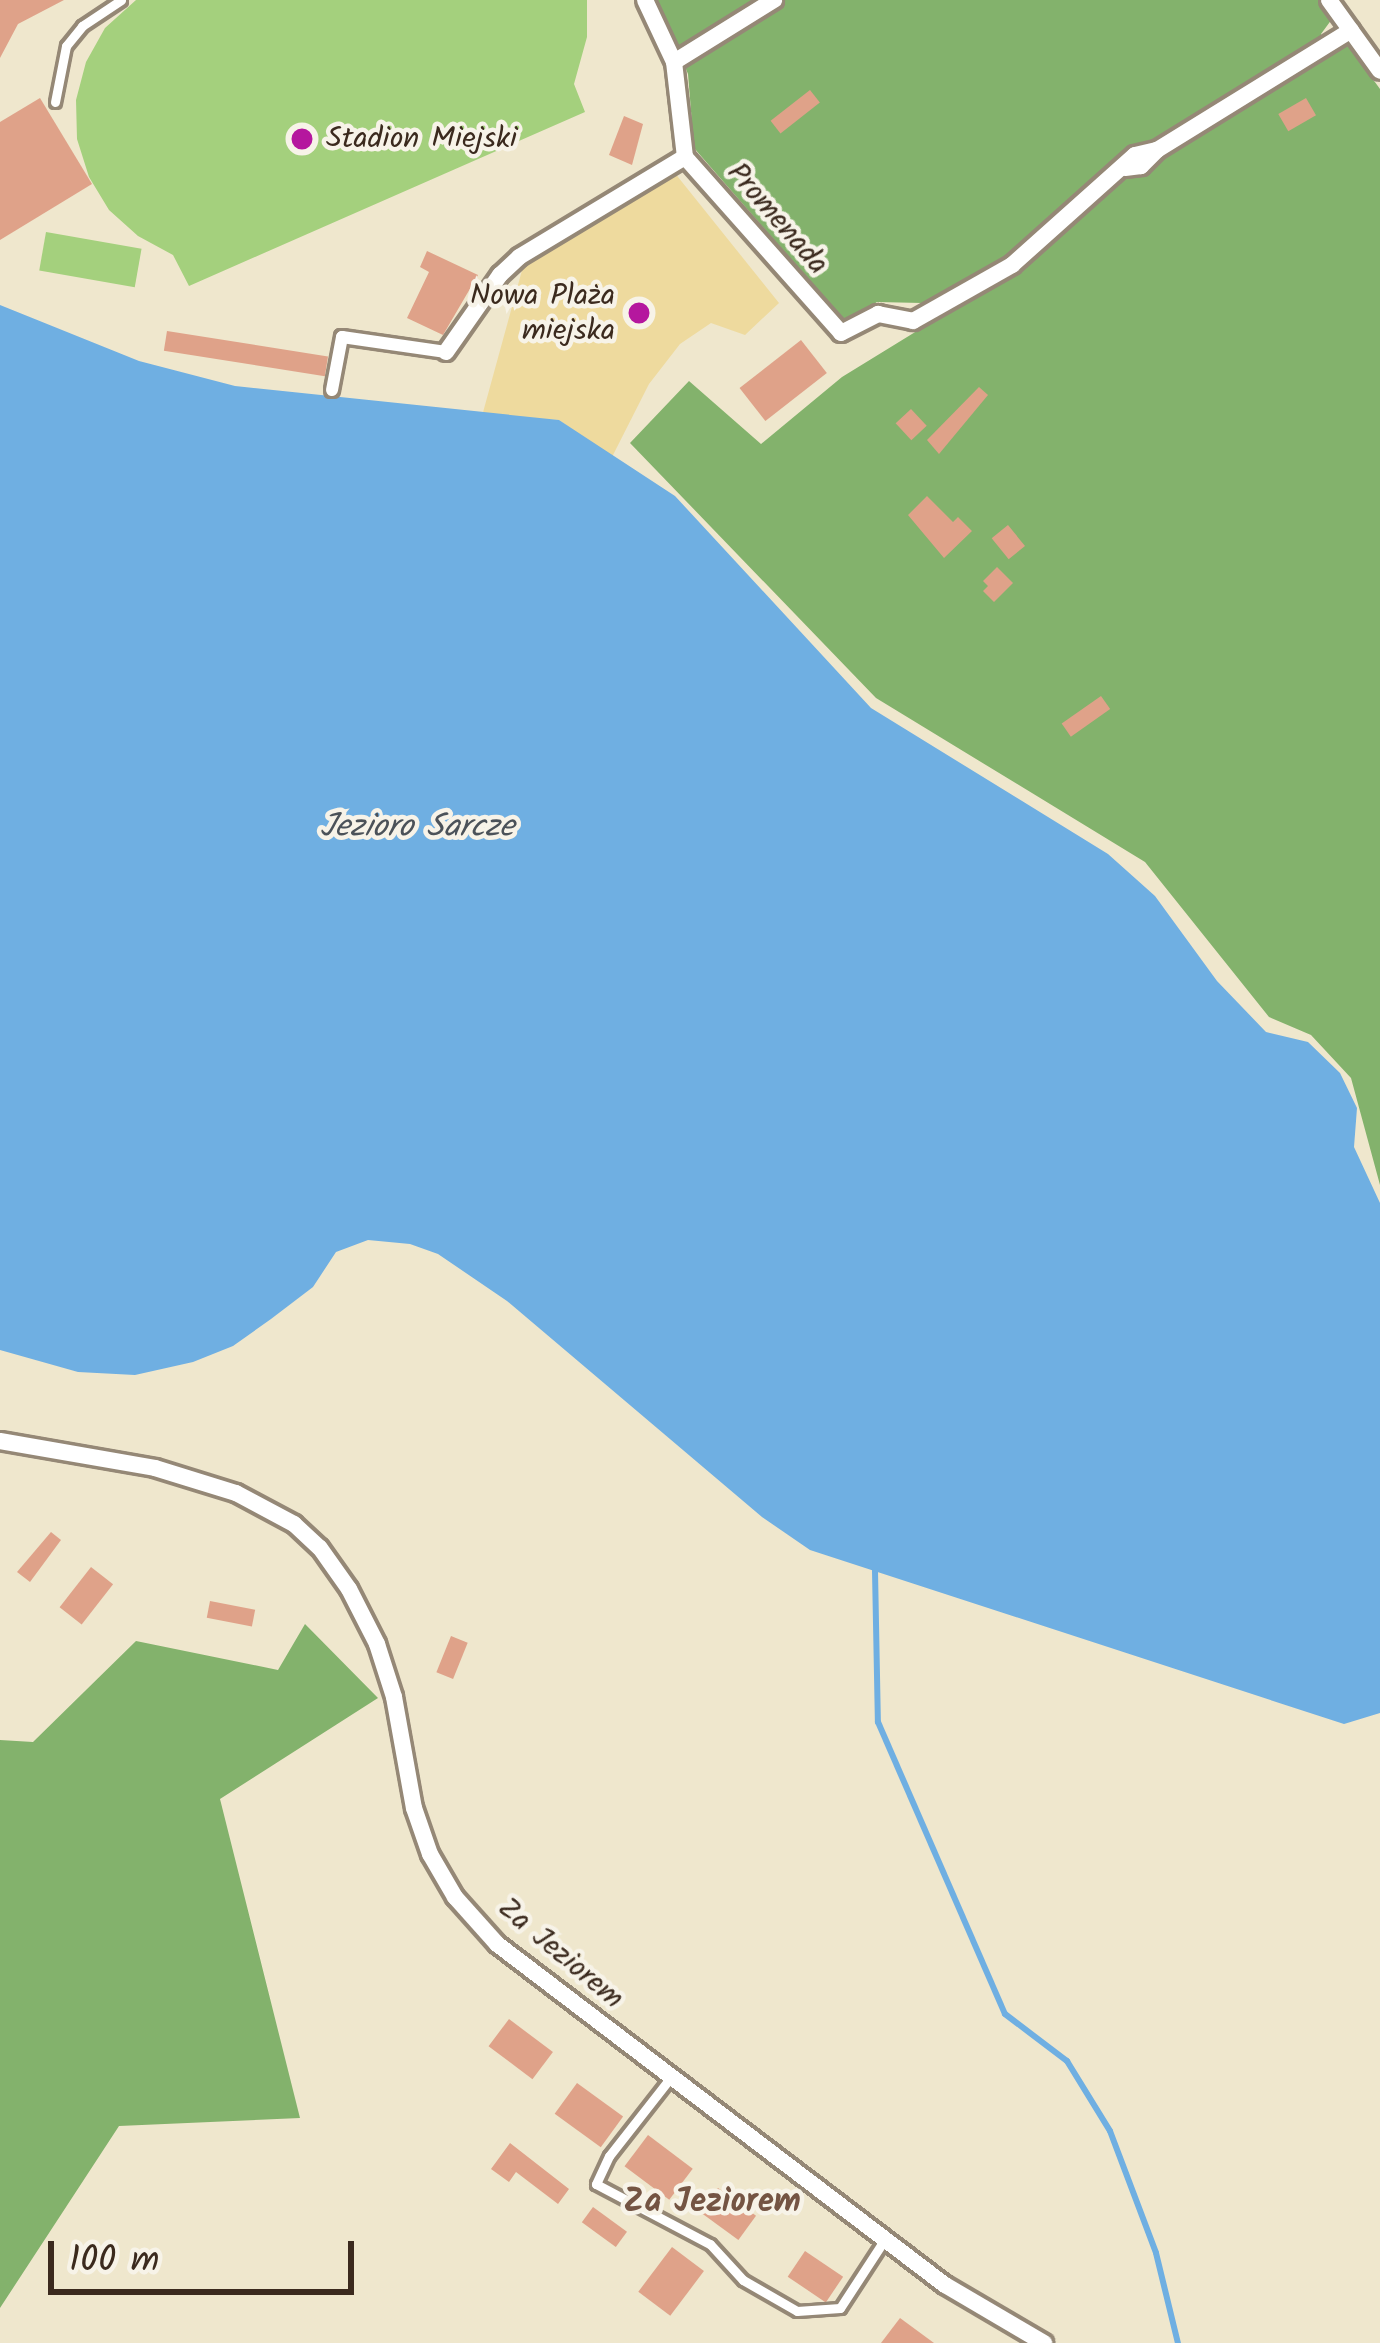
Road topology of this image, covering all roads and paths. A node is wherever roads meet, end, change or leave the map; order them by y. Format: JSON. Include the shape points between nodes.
{"nodes":[{"id":1,"x":121,"y":0,"type":"edge"},
{"id":2,"x":645,"y":0,"type":"edge"},
{"id":3,"x":774,"y":0,"type":"edge"},
{"id":4,"x":1329,"y":0,"type":"edge"},
{"id":5,"x":1351,"y":30,"type":"junction"},
{"id":6,"x":674,"y":62,"type":"junction"},
{"id":7,"x":1380,"y":71,"type":"edge"},
{"id":8,"x":56,"y":102,"type":"dead end"},
{"id":9,"x":685,"y":157,"type":"junction"},
{"id":10,"x":446,"y":352,"type":"joint"},
{"id":11,"x":332,"y":390,"type":"dead end"},
{"id":12,"x":0,"y":1441,"type":"edge"},
{"id":13,"x":670,"y":2077,"type":"junction"},
{"id":14,"x":885,"y":2239,"type":"junction"},
{"id":15,"x":1044,"y":2343,"type":"edge"}],
"edges":[{"from":1,"to":8,"type":"lane","via":[[66,46]]},
{"from":2,"to":6,"type":"street"},
{"from":3,"to":6,"type":"street"},
{"from":4,"to":5,"type":"street"},
{"from":5,"to":7,"type":"street"},
{"from":5,"to":9,"type":"street","name":"Promenada","via":[[1156,150],[1135,154],[1012,265],[913,321],[878,314],[841,333]]},
{"from":6,"to":9,"type":"street"},
{"from":9,"to":10,"type":"street","name":"Promenada","via":[[519,257]]},
{"from":10,"to":11,"type":"street","via":[[343,337]]},
{"from":12,"to":13,"type":"street","name":"Za Jeziorem","via":[[87,1452],[236,1493],[320,1548],[377,1644],[414,1808],[455,1897],[496,1944]]},
{"from":13,"to":14,"type":"street","name":"Za Jeziorem"},
{"from":13,"to":14,"type":"lane","via":[[596,2184],[710,2245],[743,2280],[797,2311],[840,2308]]},
{"from":14,"to":15,"type":"street","name":"Za Jeziorem","via":[[985,2313]]}]}
